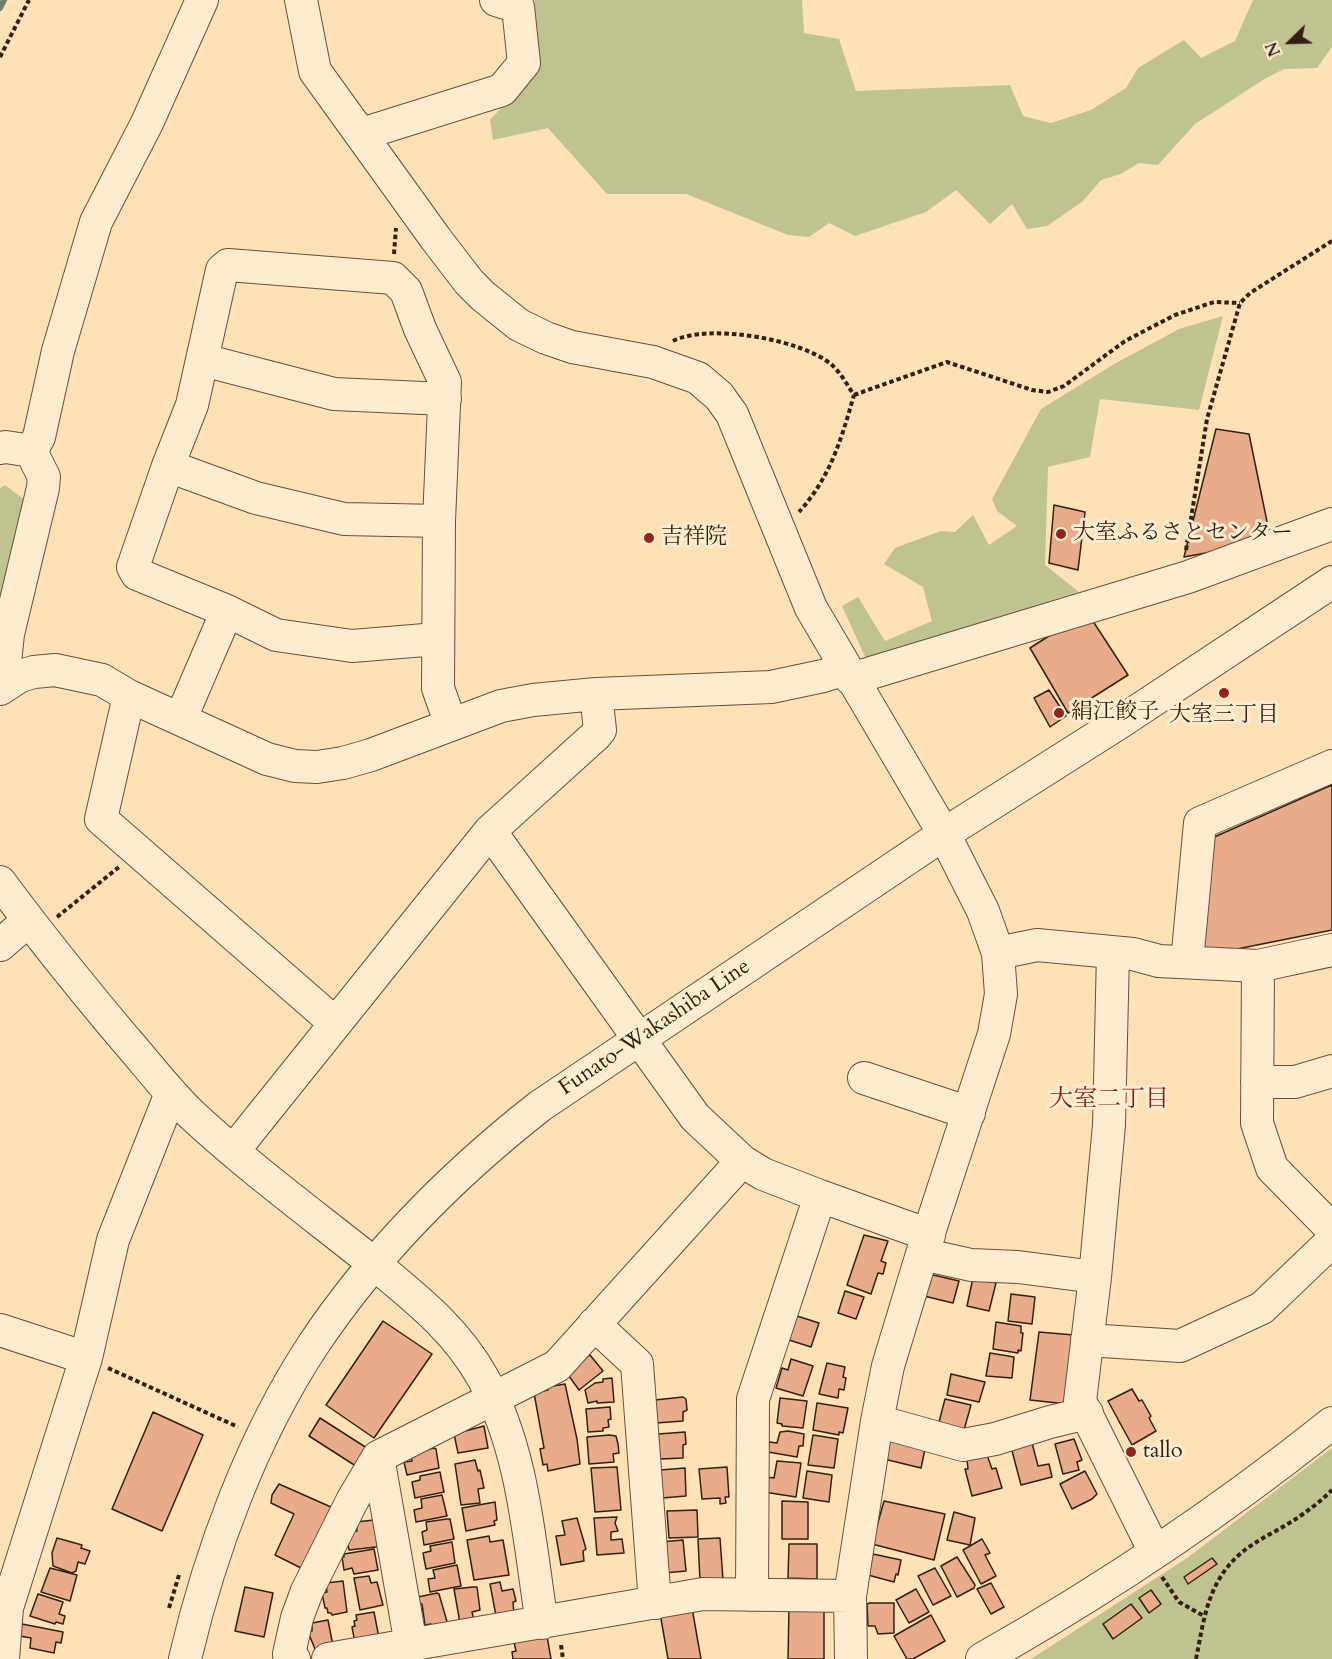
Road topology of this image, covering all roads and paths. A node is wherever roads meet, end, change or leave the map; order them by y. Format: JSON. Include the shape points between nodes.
{"nodes":[{"id":1,"x":29,"y":0,"type":"edge"},
{"id":2,"x":202,"y":0,"type":"edge"},
{"id":3,"x":283,"y":0,"type":"edge"},
{"id":4,"x":301,"y":0,"type":"edge"},
{"id":5,"x":496,"y":0,"type":"edge"},
{"id":6,"x":0,"y":57,"type":"edge"},
{"id":7,"x":315,"y":71,"type":"junction"},
{"id":8,"x":359,"y":130,"type":"junction"},
{"id":9,"x":399,"y":187,"type":"junction"},
{"id":10,"x":1332,"y":241,"type":"edge"},
{"id":11,"x":393,"y":278,"type":"junction"},
{"id":12,"x":1240,"y":303,"type":"junction"},
{"id":13,"x":203,"y":360,"type":"junction"},
{"id":14,"x":653,"y":362,"type":"junction"},
{"id":15,"x":854,"y":395,"type":"junction"},
{"id":16,"x":445,"y":399,"type":"junction"},
{"id":17,"x":0,"y":448,"type":"edge"},
{"id":18,"x":31,"y":451,"type":"junction"},
{"id":19,"x":168,"y":466,"type":"junction"},
{"id":20,"x":439,"y":521,"type":"junction"},
{"id":21,"x":1332,"y":524,"type":"edge"},
{"id":22,"x":780,"y":532,"type":"junction"},
{"id":23,"x":1188,"y":577,"type":"junction"},
{"id":24,"x":1332,"y":582,"type":"edge"},
{"id":25,"x":227,"y":611,"type":"junction"},
{"id":26,"x":437,"y":639,"type":"junction"},
{"id":27,"x":848,"y":674,"type":"junction"},
{"id":28,"x":3,"y":687,"type":"edge"},
{"id":29,"x":596,"y":694,"type":"junction"},
{"id":30,"x":129,"y":696,"type":"junction"},
{"id":31,"x":181,"y":718,"type":"junction"},
{"id":32,"x":451,"y":725,"type":"junction"},
{"id":33,"x":1332,"y":765,"type":"edge"},
{"id":34,"x":490,"y":831,"type":"junction"},
{"id":35,"x":944,"y":834,"type":"junction"},
{"id":36,"x":137,"y":850,"type":"junction"},
{"id":37,"x":0,"y":882,"type":"edge"},
{"id":38,"x":33,"y":927,"type":"junction"},
{"id":39,"x":0,"y":945,"type":"edge"},
{"id":40,"x":1332,"y":950,"type":"edge"},
{"id":41,"x":998,"y":953,"type":"junction"},
{"id":42,"x":1113,"y":953,"type":"junction"},
{"id":43,"x":1187,"y":962,"type":"junction"},
{"id":44,"x":1258,"y":966,"type":"junction"},
{"id":45,"x":335,"y":1023,"type":"junction"},
{"id":46,"x":640,"y":1038,"type":"junction"},
{"id":47,"x":1332,"y":1071,"type":"edge"},
{"id":48,"x":864,"y":1077,"type":"dead end"},
{"id":49,"x":1257,"y":1082,"type":"junction"},
{"id":50,"x":171,"y":1093,"type":"junction"},
{"id":51,"x":969,"y":1113,"type":"junction"},
{"id":52,"x":234,"y":1150,"type":"junction"},
{"id":53,"x":742,"y":1161,"type":"junction"},
{"id":54,"x":820,"y":1196,"type":"junction"},
{"id":55,"x":1332,"y":1229,"type":"edge"},
{"id":56,"x":1332,"y":1240,"type":"edge"},
{"id":57,"x":925,"y":1244,"type":"junction"},
{"id":58,"x":374,"y":1264,"type":"junction"},
{"id":59,"x":1095,"y":1277,"type":"junction"},
{"id":60,"x":594,"y":1324,"type":"junction"},
{"id":61,"x":0,"y":1330,"type":"edge"},
{"id":62,"x":1087,"y":1340,"type":"junction"},
{"id":63,"x":86,"y":1358,"type":"junction"},
{"id":64,"x":493,"y":1399,"type":"junction"},
{"id":65,"x":1087,"y":1413,"type":"junction"},
{"id":66,"x":877,"y":1421,"type":"junction"},
{"id":67,"x":1332,"y":1423,"type":"edge"},
{"id":68,"x":241,"y":1429,"type":"dead end"},
{"id":69,"x":378,"y":1457,"type":"junction"},
{"id":70,"x":1332,"y":1491,"type":"edge"},
{"id":71,"x":1157,"y":1562,"type":"junction"},
{"id":72,"x":752,"y":1595,"type":"junction"},
{"id":73,"x":850,"y":1596,"type":"junction"},
{"id":74,"x":655,"y":1603,"type":"junction"},
{"id":75,"x":1204,"y":1616,"type":"junction"},
{"id":76,"x":542,"y":1623,"type":"junction"},
{"id":77,"x":411,"y":1645,"type":"junction"},
{"id":78,"x":3,"y":1659,"type":"edge"},
{"id":79,"x":185,"y":1659,"type":"edge"},
{"id":80,"x":294,"y":1659,"type":"edge"},
{"id":81,"x":328,"y":1659,"type":"edge"},
{"id":82,"x":851,"y":1659,"type":"edge"},
{"id":83,"x":982,"y":1659,"type":"edge"},
{"id":84,"x":1196,"y":1659,"type":"edge"}],
"edges":[{"from":1,"to":6,"type":"path"},
{"from":2,"to":18,"type":"street","via":[[147,123],[96,222],[58,351],[39,436]]},
{"from":3,"to":7,"type":"street","via":[[285,28]]},
{"from":4,"to":7,"type":"street"},
{"from":5,"to":8,"type":"street","via":[[518,6],[524,63],[502,90]]},
{"from":7,"to":8,"type":"street"},
{"from":8,"to":9,"type":"street"},
{"from":9,"to":11,"type":"path"},
{"from":9,"to":14,"type":"street","via":[[469,282],[519,324],[572,347]]},
{"from":10,"to":12,"type":"path"},
{"from":11,"to":13,"type":"street","via":[[228,265],[222,270]]},
{"from":11,"to":16,"type":"street","via":[[406,291],[445,382]]},
{"from":12,"to":15,"type":"path","via":[[1214,302],[1175,315],[1125,341],[1064,386],[1048,392],[946,362]]},
{"from":12,"to":23,"type":"path","via":[[1207,419],[1184,557]]},
{"from":13,"to":16,"type":"street","via":[[334,394]]},
{"from":13,"to":19,"type":"street","via":[[192,405]]},
{"from":14,"to":15,"type":"path","via":[[664,346],[684,335],[709,333],[775,340],[801,347],[831,364]]},
{"from":14,"to":22,"type":"street","via":[[698,378],[719,396],[732,414]]},
{"from":15,"to":22,"type":"path","via":[[827,473],[816,493]]},
{"from":16,"to":20,"type":"street"},
{"from":17,"to":18,"type":"street"},
{"from":18,"to":28,"type":"street","via":[[44,477],[43,488],[8,634]]},
{"from":19,"to":20,"type":"street","via":[[256,498],[344,519]]},
{"from":19,"to":25,"type":"street","via":[[133,567],[137,574]]},
{"from":20,"to":26,"type":"street"},
{"from":21,"to":23,"type":"street"},
{"from":22,"to":27,"type":"street","via":[[811,608]]},
{"from":23,"to":27,"type":"street"},
{"from":24,"to":35,"type":"street","name":"Funato-Wakashiba Line"},
{"from":25,"to":26,"type":"street","via":[[276,634],[352,646]]},
{"from":25,"to":31,"type":"street"},
{"from":26,"to":32,"type":"street","via":[[438,688]]},
{"from":27,"to":29,"type":"street","via":[[771,687]]},
{"from":27,"to":35,"type":"street"},
{"from":28,"to":30,"type":"street","via":[[20,676],[55,670],[102,680]]},
{"from":29,"to":32,"type":"street","via":[[501,706]]},
{"from":29,"to":34,"type":"street","via":[[600,730]]},
{"from":30,"to":31,"type":"street"},
{"from":30,"to":36,"type":"street","via":[[101,819]]},
{"from":31,"to":32,"type":"street","via":[[267,759],[317,767],[371,755]]},
{"from":33,"to":43,"type":"street","via":[[1200,823]]},
{"from":34,"to":45,"type":"street"},
{"from":34,"to":46,"type":"street"},
{"from":35,"to":41,"type":"street","via":[[983,911]]},
{"from":35,"to":46,"type":"street","name":"Funato-Wakashiba Line"},
{"from":36,"to":38,"type":"path"},
{"from":36,"to":45,"type":"street"},
{"from":37,"to":38,"type":"street"},
{"from":38,"to":39,"type":"street"},
{"from":38,"to":50,"type":"street"},
{"from":40,"to":44,"type":"street"},
{"from":41,"to":42,"type":"street","via":[[1037,945]]},
{"from":41,"to":51,"type":"street","via":[[1001,994],[994,1034]]},
{"from":42,"to":43,"type":"street"},
{"from":42,"to":59,"type":"street","via":[[1109,1125]]},
{"from":43,"to":44,"type":"street"},
{"from":44,"to":49,"type":"street"},
{"from":45,"to":52,"type":"street"},
{"from":46,"to":53,"type":"street","via":[[695,1117]]},
{"from":46,"to":58,"type":"street","name":"Funato-Wakashiba Line","via":[[490,1144],[414,1218]]},
{"from":47,"to":49,"type":"street","via":[[1295,1082]]},
{"from":48,"to":51,"type":"street"},
{"from":49,"to":55,"type":"street","via":[[1257,1123],[1272,1168]]},
{"from":50,"to":52,"type":"street"},
{"from":50,"to":63,"type":"street","via":[[113,1240]]},
{"from":51,"to":57,"type":"street"},
{"from":52,"to":58,"type":"street"},
{"from":53,"to":54,"type":"street","via":[[763,1174]]},
{"from":53,"to":60,"type":"street"},
{"from":54,"to":57,"type":"street"},
{"from":54,"to":72,"type":"street","via":[[753,1399]]},
{"from":56,"to":62,"type":"street","via":[[1262,1308],[1180,1346]]},
{"from":57,"to":59,"type":"street","via":[[971,1265]]},
{"from":57,"to":66,"type":"street","via":[[888,1366]]},
{"from":58,"to":64,"type":"street","via":[[438,1317],[466,1351]]},
{"from":58,"to":79,"type":"street","name":"Funato-Wakashiba Line","via":[[313,1346],[256,1450],[223,1533]]},
{"from":59,"to":62,"type":"street"},
{"from":60,"to":64,"type":"street","via":[[557,1366]]},
{"from":60,"to":74,"type":"street","via":[[637,1364]]},
{"from":61,"to":63,"type":"street"},
{"from":62,"to":65,"type":"street","via":[[1080,1401]]},
{"from":63,"to":68,"type":"path"},
{"from":63,"to":78,"type":"street","via":[[7,1608]]},
{"from":64,"to":69,"type":"street"},
{"from":64,"to":76,"type":"street","via":[[512,1450]]},
{"from":65,"to":66,"type":"street","via":[[963,1445]]},
{"from":65,"to":71,"type":"street"},
{"from":66,"to":73,"type":"street"},
{"from":67,"to":71,"type":"street"},
{"from":69,"to":77,"type":"street"},
{"from":69,"to":80,"type":"street","via":[[307,1591],[289,1654]]},
{"from":70,"to":75,"type":"path","via":[[1234,1560],[1215,1587]]},
{"from":71,"to":75,"type":"path","via":[[1179,1602]]},
{"from":71,"to":83,"type":"street"},
{"from":72,"to":73,"type":"street"},
{"from":72,"to":74,"type":"street","via":[[702,1594]]},
{"from":73,"to":82,"type":"street"},
{"from":74,"to":76,"type":"street"},
{"from":75,"to":84,"type":"path"},
{"from":76,"to":77,"type":"street"},
{"from":77,"to":81,"type":"street"}]}
